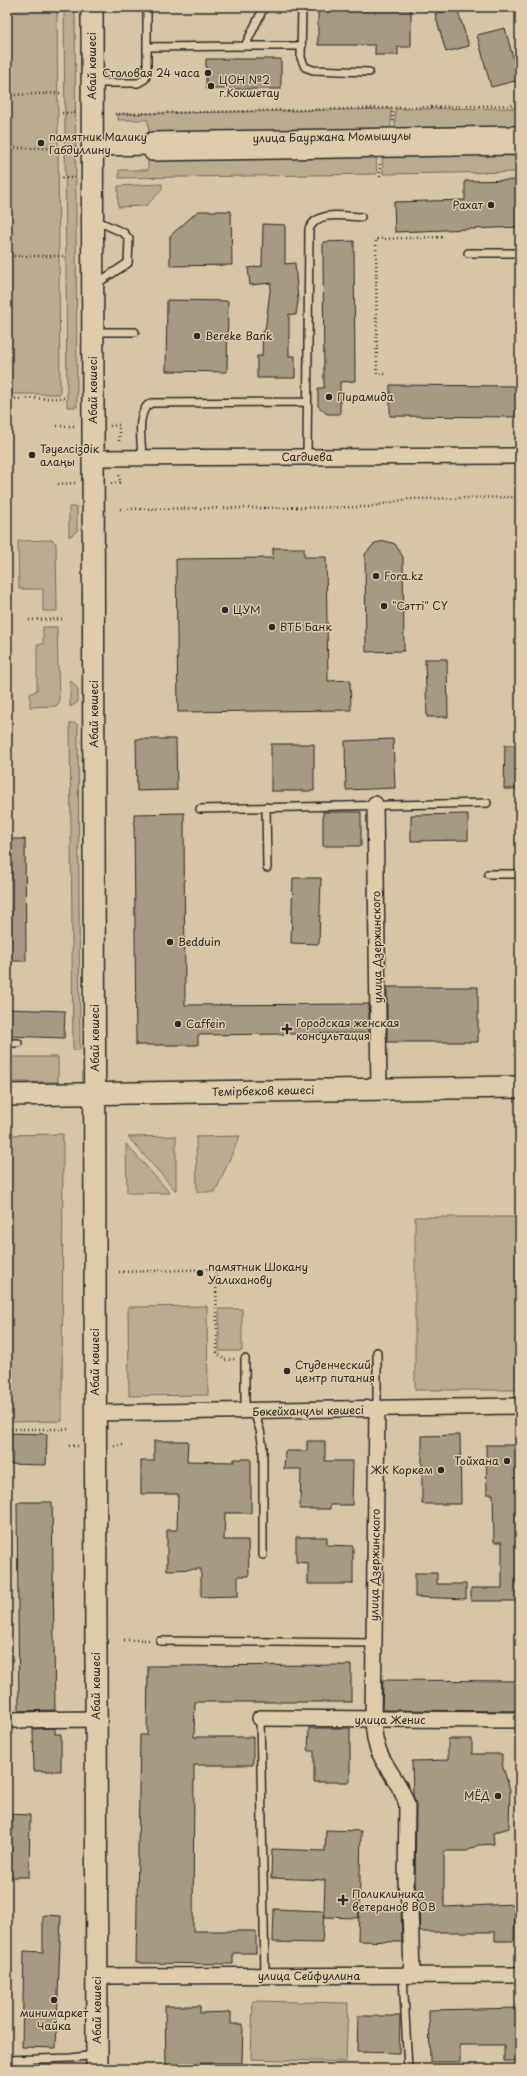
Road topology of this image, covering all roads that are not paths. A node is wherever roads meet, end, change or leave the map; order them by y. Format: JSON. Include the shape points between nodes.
{"nodes":[{"id":1,"x":92,"y":7,"type":"edge"},
{"id":2,"x":147,"y":7,"type":"edge"},
{"id":3,"x":264,"y":7,"type":"edge"},
{"id":4,"x":302,"y":7,"type":"edge"},
{"id":5,"x":245,"y":46,"type":"junction"},
{"id":6,"x":302,"y":46,"type":"junction"},
{"id":7,"x":147,"y":47,"type":"junction"},
{"id":8,"x":369,"y":72,"type":"dead end"},
{"id":9,"x":92,"y":83,"type":"junction"},
{"id":10,"x":520,"y":134,"type":"edge"},
{"id":11,"x":420,"y":142,"type":"junction"},
{"id":12,"x":520,"y":147,"type":"edge"},
{"id":13,"x":84,"y":148,"type":"junction"},
{"id":14,"x":361,"y":217,"type":"dead end"},
{"id":15,"x":93,"y":219,"type":"junction"},
{"id":16,"x":520,"y":252,"type":"edge"},
{"id":17,"x":468,"y":253,"type":"dead end"},
{"id":18,"x":93,"y":287,"type":"junction"},
{"id":19,"x":93,"y":332,"type":"junction"},
{"id":20,"x":135,"y":332,"type":"dead end"},
{"id":21,"x":307,"y":402,"type":"junction"},
{"id":22,"x":520,"y":456,"type":"edge"},
{"id":23,"x":307,"y":457,"type":"junction"},
{"id":24,"x":93,"y":458,"type":"junction"},
{"id":25,"x":142,"y":458,"type":"junction"},
{"id":26,"x":487,"y":803,"type":"dead end"},
{"id":27,"x":375,"y":804,"type":"junction"},
{"id":28,"x":266,"y":807,"type":"junction"},
{"id":29,"x":200,"y":809,"type":"dead end"},
{"id":30,"x":267,"y":868,"type":"dead end"},
{"id":31,"x":488,"y":874,"type":"dead end"},
{"id":32,"x":520,"y":874,"type":"edge"},
{"id":33,"x":7,"y":1043,"type":"edge"},
{"id":34,"x":18,"y":1043,"type":"dead end"},
{"id":35,"x":520,"y":1087,"type":"edge"},
{"id":36,"x":379,"y":1089,"type":"junction"},
{"id":37,"x":95,"y":1094,"type":"junction"},
{"id":38,"x":7,"y":1095,"type":"edge"},
{"id":39,"x":377,"y":1352,"type":"dead end"},
{"id":40,"x":245,"y":1359,"type":"road end"},
{"id":41,"x":520,"y":1406,"type":"edge"},
{"id":42,"x":378,"y":1409,"type":"junction"},
{"id":43,"x":249,"y":1412,"type":"junction"},
{"id":44,"x":96,"y":1413,"type":"junction"},
{"id":45,"x":263,"y":1555,"type":"dead end"},
{"id":46,"x":160,"y":1641,"type":"road end"},
{"id":47,"x":373,"y":1643,"type":"junction"},
{"id":48,"x":260,"y":1718,"type":"joint"},
{"id":49,"x":97,"y":1719,"type":"junction"},
{"id":50,"x":7,"y":1720,"type":"edge"},
{"id":51,"x":373,"y":1720,"type":"junction"},
{"id":52,"x":520,"y":1720,"type":"edge"},
{"id":53,"x":520,"y":1975,"type":"edge"},
{"id":54,"x":97,"y":1976,"type":"junction"},
{"id":55,"x":265,"y":1976,"type":"junction"},
{"id":56,"x":408,"y":1976,"type":"junction"},
{"id":57,"x":7,"y":2060,"type":"edge"},
{"id":58,"x":97,"y":2062,"type":"edge"},
{"id":59,"x":408,"y":2069,"type":"edge"}],
"edges":[{"from":1,"to":9,"type":"street","name":"Абай көшесі"},
{"from":2,"to":7,"type":"lane"},
{"from":3,"to":5,"type":"lane"},
{"from":4,"to":6,"type":"lane"},
{"from":5,"to":6,"type":"lane"},
{"from":5,"to":7,"type":"lane"},
{"from":6,"to":8,"type":"lane","via":[[303,63],[309,69]]},
{"from":7,"to":9,"type":"lane","via":[[147,75],[142,82]]},
{"from":9,"to":13,"type":"street","name":"Абай көшесі"},
{"from":10,"to":11,"type":"street","name":"улица Бауржана Момышулы"},
{"from":11,"to":12,"type":"street","name":"улица Бауржана Момышулы"},
{"from":11,"to":13,"type":"street","name":"улица Бауржана Момышулы","via":[[261,144],[152,140],[152,147]]},
{"from":13,"to":15,"type":"street","name":"Абай көшесі"},
{"from":14,"to":21,"type":"lane","via":[[321,216],[313,221],[310,229]]},
{"from":15,"to":18,"type":"street","name":"Абай көшесі"},
{"from":15,"to":18,"type":"lane","via":[[128,236],[129,257],[126,265]]},
{"from":16,"to":17,"type":"lane"},
{"from":18,"to":19,"type":"street","name":"Абай көшесі"},
{"from":19,"to":20,"type":"lane"},
{"from":19,"to":24,"type":"street","name":"Абай көшесі"},
{"from":21,"to":23,"type":"lane"},
{"from":21,"to":25,"type":"lane","via":[[151,403],[146,405],[141,413]]},
{"from":22,"to":23,"type":"street","name":"Сагдиева"},
{"from":23,"to":25,"type":"street","name":"Сагдиева"},
{"from":24,"to":25,"type":"street","name":"Сагдиева"},
{"from":24,"to":37,"type":"street","name":"Абай көшесі"},
{"from":26,"to":27,"type":"lane"},
{"from":27,"to":28,"type":"lane"},
{"from":27,"to":36,"type":"street","name":"улица Дзержинского"},
{"from":28,"to":29,"type":"lane"},
{"from":28,"to":30,"type":"lane"},
{"from":31,"to":32,"type":"lane"},
{"from":33,"to":34,"type":"lane"},
{"from":35,"to":36,"type":"street","name":"Темірбеков көшесі"},
{"from":36,"to":37,"type":"street","name":"Темірбеков көшесі"},
{"from":37,"to":38,"type":"street","name":"Темірбеков көшесі"},
{"from":37,"to":44,"type":"street","name":"Абай көшесі"},
{"from":39,"to":42,"type":"lane"},
{"from":40,"to":43,"type":"lane"},
{"from":41,"to":42,"type":"street","name":"Бөкейханұлы көшесі"},
{"from":42,"to":43,"type":"street","name":"Бөкейханұлы көшесі"},
{"from":42,"to":47,"type":"street","name":"улица Дзержинского"},
{"from":43,"to":44,"type":"street","name":"Бөкейханұлы көшесі"},
{"from":43,"to":45,"type":"lane","via":[[260,1430],[263,1448]]},
{"from":44,"to":49,"type":"street","name":"Абай көшесі"},
{"from":46,"to":47,"type":"lane"},
{"from":47,"to":51,"type":"street","name":"улица Дзержинского"},
{"from":48,"to":51,"type":"street","name":"улица Женис"},
{"from":48,"to":55,"type":"lane"},
{"from":49,"to":50,"type":"street"},
{"from":49,"to":54,"type":"street","name":"Абай көшесі"},
{"from":51,"to":52,"type":"street","name":"улица Женис"},
{"from":51,"to":56,"type":"street","name":"улица Дзержинского","via":[[375,1742],[380,1756],[404,1793],[407,1805],[406,1885],[410,1907]]},
{"from":53,"to":56,"type":"street","name":"улица Сейфуллина"},
{"from":54,"to":55,"type":"street","name":"улица Сейфуллина"},
{"from":54,"to":58,"type":"street","name":"Абай көшесі"},
{"from":55,"to":56,"type":"street","name":"улица Сейфуллина"},
{"from":56,"to":59,"type":"lane"},
{"from":57,"to":58,"type":"lane","via":[[71,2058]]}]}
